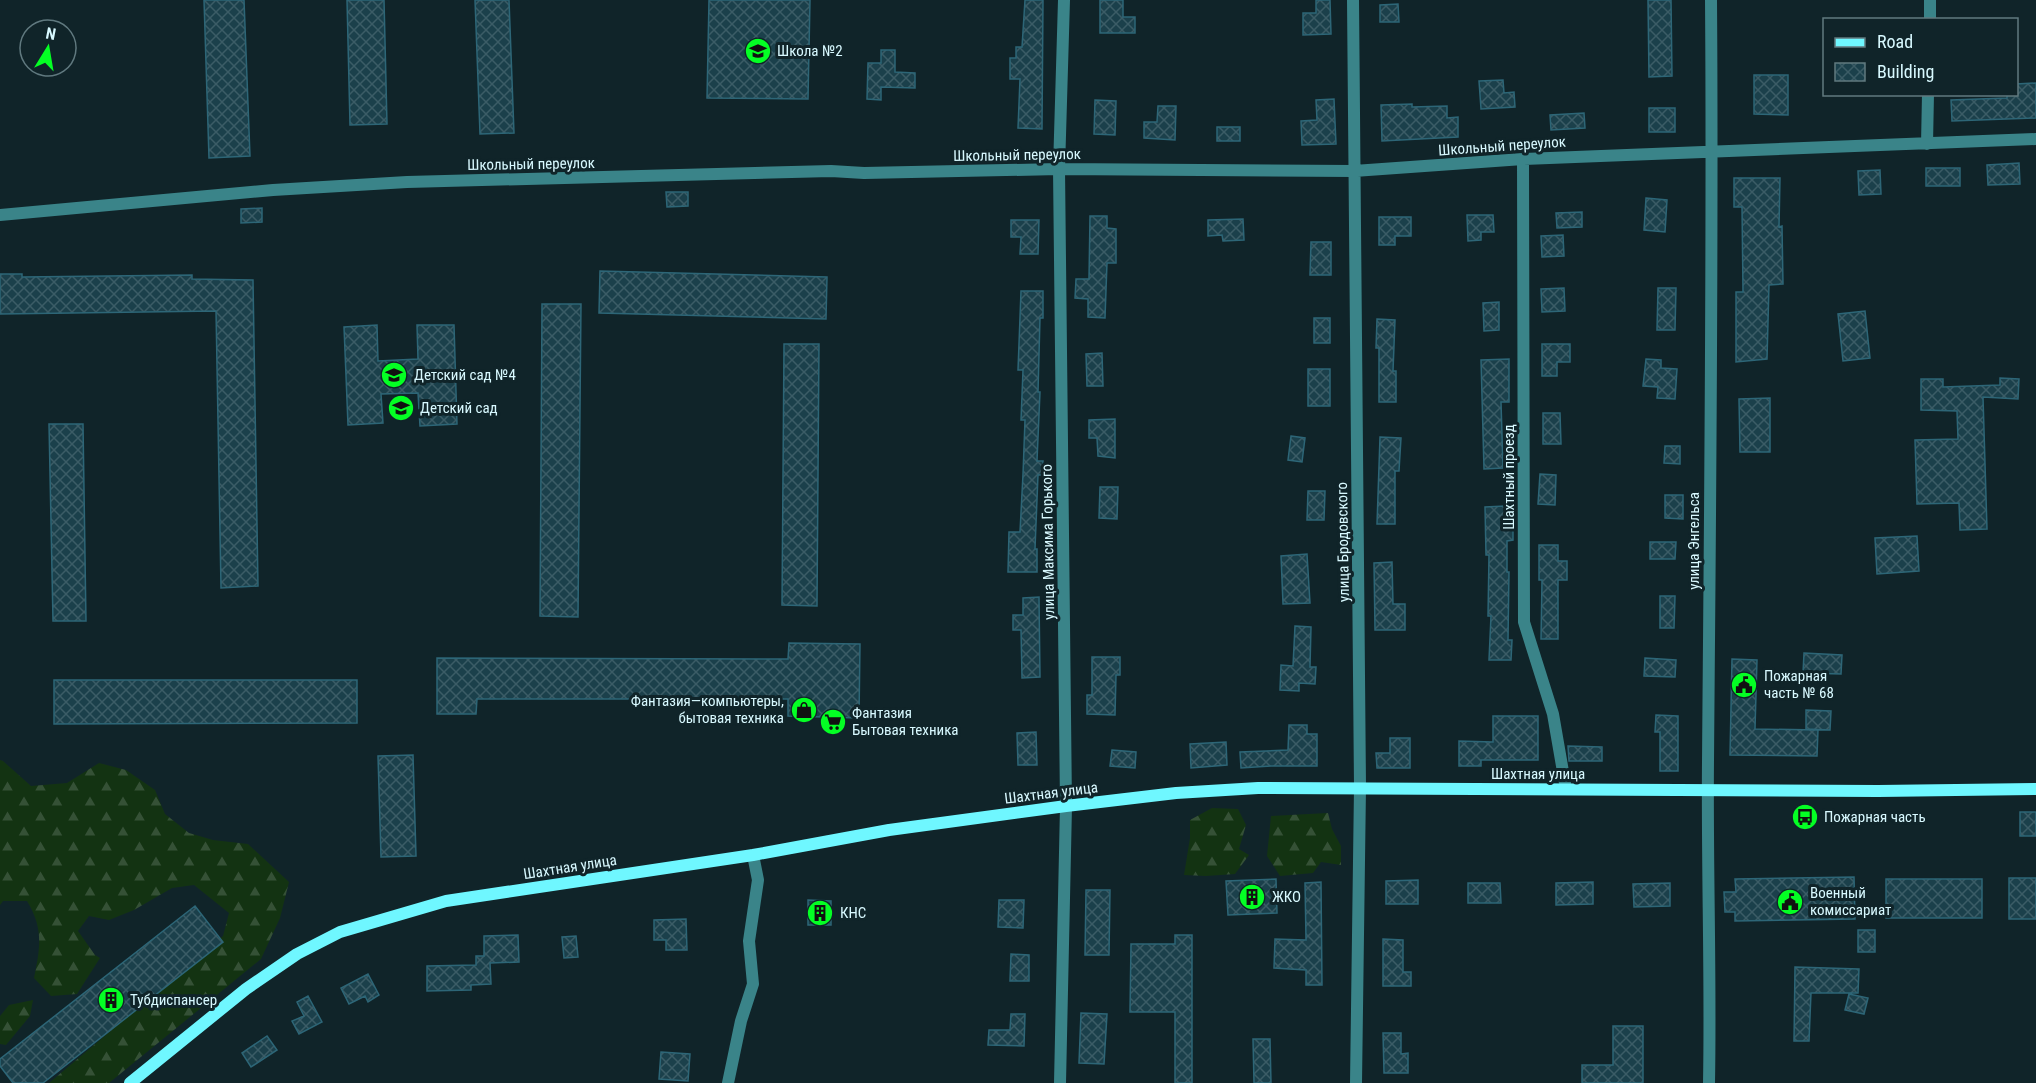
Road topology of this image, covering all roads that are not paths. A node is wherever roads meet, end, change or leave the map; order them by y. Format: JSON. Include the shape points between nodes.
{"nodes":[{"id":1,"x":1064,"y":0,"type":"edge"},
{"id":2,"x":1353,"y":0,"type":"edge"},
{"id":3,"x":1710,"y":0,"type":"edge"},
{"id":4,"x":1930,"y":0,"type":"edge"},
{"id":5,"x":1930,"y":18,"type":"edge"},
{"id":6,"x":1928,"y":96,"type":"edge"},
{"id":7,"x":2036,"y":139,"type":"edge"},
{"id":8,"x":1927,"y":144,"type":"junction"},
{"id":9,"x":1712,"y":152,"type":"junction"},
{"id":10,"x":1523,"y":159,"type":"junction"},
{"id":11,"x":1059,"y":169,"type":"junction"},
{"id":12,"x":1354,"y":171,"type":"junction"},
{"id":13,"x":0,"y":215,"type":"edge"},
{"id":14,"x":1360,"y":787,"type":"junction"},
{"id":15,"x":1566,"y":789,"type":"junction"},
{"id":16,"x":2036,"y":789,"type":"edge"},
{"id":17,"x":1708,"y":790,"type":"junction"},
{"id":18,"x":1066,"y":806,"type":"junction"},
{"id":19,"x":753,"y":855,"type":"junction"},
{"id":20,"x":130,"y":1083,"type":"edge"},
{"id":21,"x":729,"y":1083,"type":"edge"},
{"id":22,"x":1060,"y":1083,"type":"edge"},
{"id":23,"x":1356,"y":1083,"type":"edge"},
{"id":24,"x":1709,"y":1083,"type":"edge"}],
"edges":[{"from":1,"to":11,"type":"street","name":"улица Максима Горького"},
{"from":2,"to":12,"type":"street","name":"улица Бродовского"},
{"from":3,"to":9,"type":"street","name":"улица Энгельса"},
{"from":4,"to":5,"type":"street"},
{"from":6,"to":8,"type":"street"},
{"from":7,"to":8,"type":"street","name":"Школьный переулок"},
{"from":8,"to":9,"type":"street","name":"Школьный переулок"},
{"from":9,"to":10,"type":"street","name":"Школьный переулок"},
{"from":9,"to":17,"type":"street","name":"улица Энгельса"},
{"from":10,"to":12,"type":"street","name":"Школьный переулок"},
{"from":10,"to":15,"type":"street","name":"Шахтный проезд","via":[[1524,622],[1553,714]]},
{"from":11,"to":12,"type":"street","name":"Школьный переулок"},
{"from":11,"to":13,"type":"street","name":"Школьный переулок","via":[[407,182]]},
{"from":11,"to":18,"type":"street","name":"улица Максима Горького"},
{"from":12,"to":14,"type":"street","name":"улица Бродовского"},
{"from":14,"to":15,"type":"main road","name":"Шахтная улица"},
{"from":14,"to":18,"type":"main road","name":"Шахтная улица","via":[[1176,793]]},
{"from":14,"to":23,"type":"street","name":"улица Бродовского"},
{"from":15,"to":17,"type":"main road","name":"Шахтная улица"},
{"from":16,"to":17,"type":"main road","name":"Шахтная улица"},
{"from":17,"to":24,"type":"street","name":"улица Энгельса"},
{"from":18,"to":19,"type":"main road","name":"Шахтная улица"},
{"from":18,"to":22,"type":"street","name":"улица Максима Горького"},
{"from":19,"to":20,"type":"main road","name":"Шахтная улица","via":[[446,901],[340,932],[297,954],[246,989]]},
{"from":19,"to":21,"type":"street","via":[[758,880],[749,941],[753,984]]}]}
